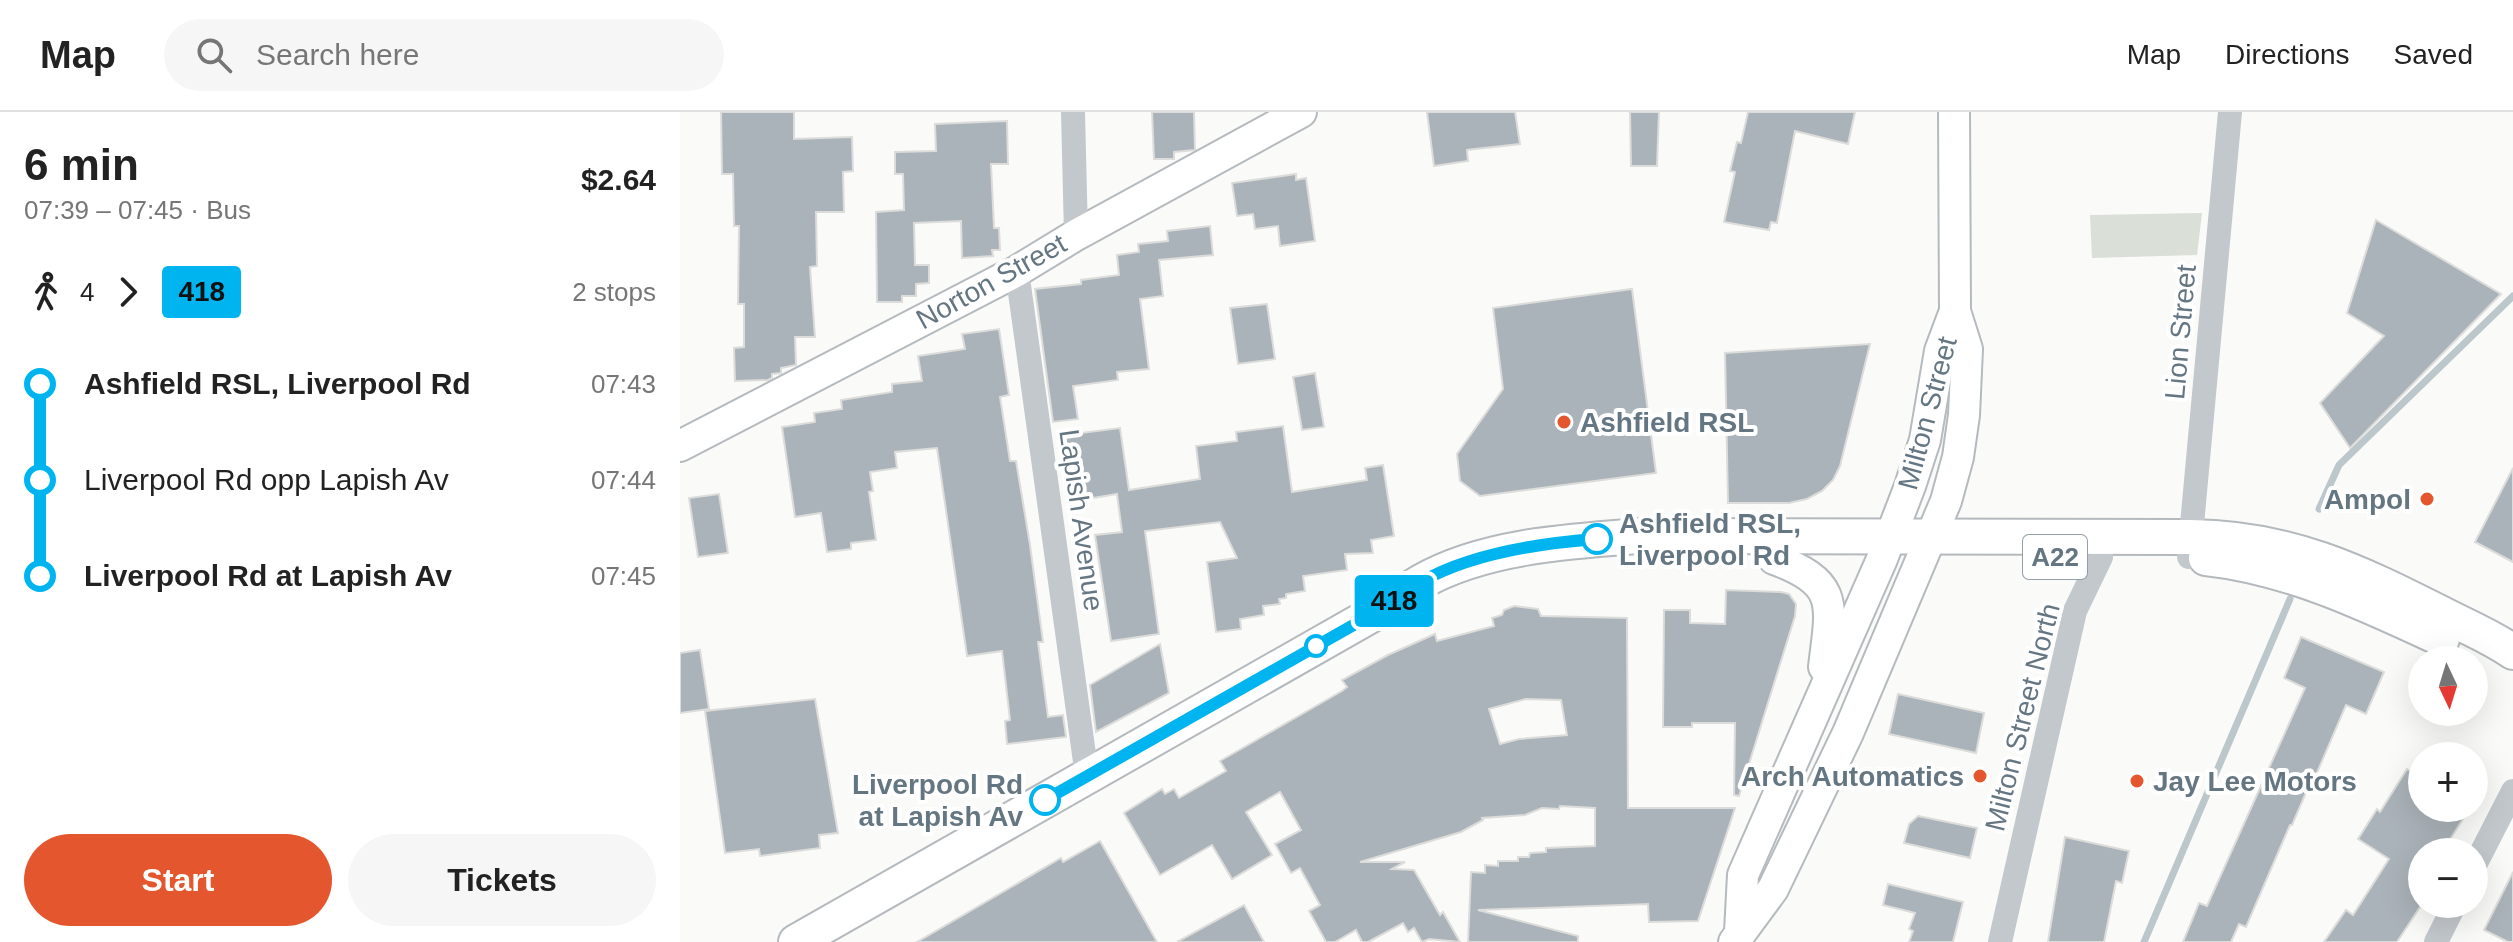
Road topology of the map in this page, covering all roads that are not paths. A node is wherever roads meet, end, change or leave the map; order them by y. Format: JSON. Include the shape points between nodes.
{"nodes":[{"id":1,"x":1073,"y":112,"type":"edge"},
{"id":2,"x":1301,"y":112,"type":"edge"},
{"id":3,"x":1954,"y":112,"type":"edge"},
{"id":4,"x":2230,"y":112,"type":"edge"},
{"id":5,"x":1076,"y":235,"type":"junction"},
{"id":6,"x":1017,"y":271,"type":"junction"},
{"id":7,"x":1955,"y":311,"type":"junction"},
{"id":8,"x":680,"y":446,"type":"edge"},
{"id":9,"x":2190,"y":547,"type":"junction"},
{"id":10,"x":1886,"y":548,"type":"junction"},
{"id":11,"x":1925,"y":548,"type":"junction"},
{"id":12,"x":2101,"y":557,"type":"junction"},
{"id":13,"x":1774,"y":559,"type":"junction"},
{"id":14,"x":1380,"y":610,"type":"junction"},
{"id":15,"x":2513,"y":652,"type":"edge"},
{"id":16,"x":2513,"y":668,"type":"edge"},
{"id":17,"x":1821,"y":696,"type":"junction"},
{"id":18,"x":1087,"y":776,"type":"junction"},
{"id":19,"x":2513,"y":791,"type":"edge"},
{"id":20,"x":2488,"y":840,"type":"edge"},
{"id":21,"x":2448,"y":918,"type":"edge"},
{"id":22,"x":1737,"y":937,"type":"edge"},
{"id":23,"x":796,"y":942,"type":"edge"},
{"id":24,"x":2000,"y":942,"type":"edge"},
{"id":25,"x":2436,"y":942,"type":"edge"}],
"edges":[{"from":1,"to":5,"type":"street"},
{"from":2,"to":5,"type":"main road","name":"Norton Street"},
{"from":3,"to":7,"type":"main road","name":"Milton Street"},
{"from":4,"to":9,"type":"street","name":"Lion Street"},
{"from":5,"to":6,"type":"main road","name":"Norton Street"},
{"from":6,"to":8,"type":"main road","name":"Norton Street"},
{"from":6,"to":18,"type":"street","name":"Lapish Avenue"},
{"from":7,"to":10,"type":"main road","name":"Milton Street","via":[[1940,351],[1925,440]]},
{"from":7,"to":11,"type":"main road","name":"Milton Street","via":[[1967,349],[1964,415],[1946,501]]},
{"from":9,"to":11,"type":"highway","number":"A22"},
{"from":9,"to":12,"type":"highway","number":"A22"},
{"from":9,"to":15,"type":"highway","number":"A22","via":[[2241,539],[2335,563]]},
{"from":9,"to":16,"type":"highway","number":"A22","via":[[2321,587]]},
{"from":10,"to":11,"type":"highway","number":"A22"},
{"from":10,"to":13,"type":"highway","number":"A22"},
{"from":10,"to":14,"type":"highway","number":"A22","via":[[1640,536],[1583,540],[1473,561],[1422,581]]},
{"from":10,"to":17,"type":"main road","name":"Milton Street"},
{"from":11,"to":12,"type":"highway","number":"A22"},
{"from":11,"to":22,"type":"main road","name":"Milton Street","via":[[1802,833],[1773,889]]},
{"from":12,"to":24,"type":"street","name":"Milton Street North","via":[[2075,611]]},
{"from":13,"to":14,"type":"highway","number":"A22","via":[[1540,565],[1496,573]]},
{"from":13,"to":17,"type":"main road","via":[[1807,573],[1830,601]]},
{"from":14,"to":18,"type":"highway","number":"A22"},
{"from":17,"to":22,"type":"main road","name":"Milton Street","via":[[1743,875]]},
{"from":18,"to":23,"type":"highway","number":"A22"},
{"from":19,"to":20,"type":"street"},
{"from":21,"to":25,"type":"street"}]}
